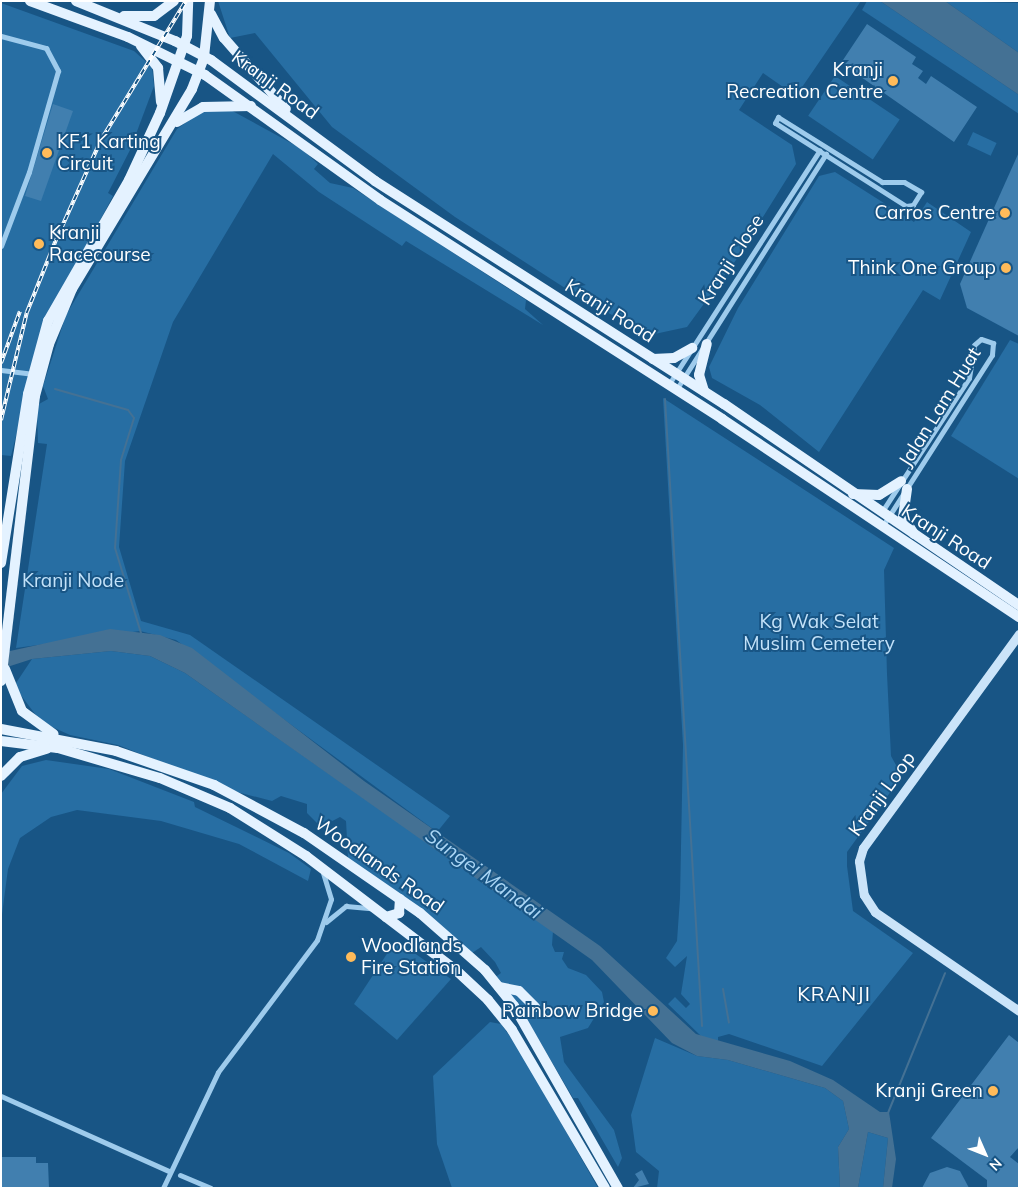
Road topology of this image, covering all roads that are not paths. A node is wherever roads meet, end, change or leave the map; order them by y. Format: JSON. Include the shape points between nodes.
{"nodes":[{"id":1,"x":30,"y":1,"type":"edge"},
{"id":2,"x":76,"y":1,"type":"edge"},
{"id":3,"x":174,"y":1,"type":"edge"},
{"id":4,"x":188,"y":1,"type":"edge"},
{"id":5,"x":210,"y":1,"type":"edge"},
{"id":6,"x":211,"y":14,"type":"junction"},
{"id":7,"x":118,"y":16,"type":"junction"},
{"id":8,"x":1,"y":36,"type":"edge"},
{"id":9,"x":128,"y":37,"type":"junction"},
{"id":10,"x":184,"y":46,"type":"junction"},
{"id":11,"x":204,"y":57,"type":"junction"},
{"id":12,"x":180,"y":62,"type":"junction"},
{"id":13,"x":200,"y":72,"type":"junction"},
{"id":14,"x":252,"y":106,"type":"junction"},
{"id":15,"x":160,"y":113,"type":"junction"},
{"id":16,"x":297,"y":121,"type":"junction"},
{"id":17,"x":174,"y":124,"type":"junction"},
{"id":18,"x":824,"y":145,"type":"junction"},
{"id":19,"x":829,"y":149,"type":"junction"},
{"id":20,"x":820,"y":152,"type":"junction"},
{"id":21,"x":825,"y":155,"type":"junction"},
{"id":22,"x":1,"y":246,"type":"edge"},
{"id":23,"x":706,"y":344,"type":"junction"},
{"id":24,"x":692,"y":348,"type":"junction"},
{"id":25,"x":653,"y":359,"type":"junction"},
{"id":26,"x":1,"y":370,"type":"edge"},
{"id":27,"x":32,"y":374,"type":"junction"},
{"id":28,"x":680,"y":376,"type":"junction"},
{"id":29,"x":673,"y":387,"type":"junction"},
{"id":30,"x":705,"y":392,"type":"junction"},
{"id":31,"x":799,"y":457,"type":"junction"},
{"id":32,"x":794,"y":470,"type":"junction"},
{"id":33,"x":904,"y":485,"type":"junction"},
{"id":34,"x":852,"y":494,"type":"junction"},
{"id":35,"x":881,"y":521,"type":"junction"},
{"id":36,"x":917,"y":539,"type":"junction"},
{"id":37,"x":1,"y":563,"type":"edge"},
{"id":38,"x":1019,"y":605,"type":"edge"},
{"id":39,"x":12,"y":613,"type":"junction"},
{"id":40,"x":1019,"y":617,"type":"edge"},
{"id":41,"x":1,"y":624,"type":"edge"},
{"id":42,"x":1019,"y":634,"type":"edge"},
{"id":43,"x":4,"y":666,"type":"junction"},
{"id":44,"x":1,"y":681,"type":"edge"},
{"id":45,"x":1,"y":729,"type":"edge"},
{"id":46,"x":1,"y":741,"type":"edge"},
{"id":47,"x":60,"y":743,"type":"junction"},
{"id":48,"x":1,"y":776,"type":"edge"},
{"id":49,"x":320,"y":867,"type":"junction"},
{"id":50,"x":400,"y":898,"type":"junction"},
{"id":51,"x":375,"y":910,"type":"junction"},
{"id":52,"x":386,"y":918,"type":"junction"},
{"id":53,"x":324,"y":925,"type":"junction"},
{"id":54,"x":499,"y":986,"type":"junction"},
{"id":55,"x":535,"y":1007,"type":"dead end"},
{"id":56,"x":1019,"y":1011,"type":"edge"},
{"id":57,"x":1,"y":1096,"type":"edge"},
{"id":58,"x":170,"y":1171,"type":"junction"},
{"id":59,"x":180,"y":1175,"type":"dead end"},
{"id":60,"x":162,"y":1188,"type":"edge"},
{"id":61,"x":210,"y":1188,"type":"edge"},
{"id":62,"x":605,"y":1188,"type":"edge"},
{"id":63,"x":618,"y":1188,"type":"edge"}],
"edges":[{"from":1,"to":9,"type":"main road","name":"Kranji Road"},
{"from":2,"to":7,"type":"main road"},
{"from":3,"to":7,"type":"main road","via":[[154,16]]},
{"from":4,"to":10,"type":"main road"},
{"from":5,"to":6,"type":"main road"},
{"from":6,"to":11,"type":"main road"},
{"from":6,"to":16,"type":"main road","via":[[224,38]]},
{"from":7,"to":10,"type":"main road","name":"Kranji Road"},
{"from":8,"to":22,"type":"street","via":[[46,48],[58,70],[30,172]]},
{"from":9,"to":12,"type":"main road","name":"Kranji Road"},
{"from":9,"to":15,"type":"main road","via":[[158,68]]},
{"from":10,"to":11,"type":"main road","name":"Kranji Road"},
{"from":10,"to":12,"type":"main road"},
{"from":11,"to":13,"type":"main road"},
{"from":11,"to":16,"type":"main road","name":"Kranji Road"},
{"from":12,"to":13,"type":"main road","name":"Kranji Road"},
{"from":12,"to":15,"type":"main road"},
{"from":13,"to":14,"type":"main road","name":"Kranji Road"},
{"from":13,"to":17,"type":"main road"},
{"from":14,"to":17,"type":"main road","via":[[203,107]]},
{"from":14,"to":29,"type":"main road","name":"Kranji Road","via":[[365,190]]},
{"from":15,"to":27,"type":"main road","via":[[128,180],[56,304]]},
{"from":16,"to":25,"type":"main road","name":"Kranji Road","via":[[387,189]]},
{"from":17,"to":39,"type":"main road","via":[[89,258],[53,330],[35,396]]},
{"from":18,"to":19,"type":"street"},
{"from":18,"to":20,"type":"street","name":"Kranji Close"},
{"from":18,"to":20,"type":"street","via":[[778,117],[775,122]]},
{"from":19,"to":21,"type":"street","name":"Kranji Close"},
{"from":19,"to":21,"type":"street","via":[[882,182],[904,182],[921,192],[913,205],[906,206]]},
{"from":20,"to":21,"type":"street"},
{"from":20,"to":24,"type":"street","name":"Kranji Close"},
{"from":21,"to":23,"type":"street","name":"Kranji Close"},
{"from":23,"to":28,"type":"street","name":"Kranji Close"},
{"from":23,"to":30,"type":"main road","via":[[699,375]]},
{"from":24,"to":25,"type":"main road","via":[[674,358]]},
{"from":24,"to":28,"type":"street","name":"Kranji Close"},
{"from":25,"to":28,"type":"main road","name":"Kranji Road"},
{"from":26,"to":27,"type":"street"},
{"from":27,"to":37,"type":"main road"},
{"from":28,"to":29,"type":"street","name":"Kranji Close"},
{"from":28,"to":29,"type":"street","name":"Kranji Close"},
{"from":28,"to":30,"type":"main road","name":"Kranji Road"},
{"from":29,"to":32,"type":"main road","name":"Kranji Road"},
{"from":30,"to":31,"type":"main road","name":"Kranji Road"},
{"from":31,"to":32,"type":"main road"},
{"from":31,"to":34,"type":"main road","name":"Kranji Road"},
{"from":32,"to":35,"type":"main road","name":"Kranji Road"},
{"from":33,"to":33,"type":"street","name":"Jalan Lam Huat","via":[[969,378],[974,345],[981,339],[993,343],[992,354]]},
{"from":33,"to":34,"type":"main road","via":[[879,495]]},
{"from":33,"to":35,"type":"street","name":"Jalan Lam Huat"},
{"from":33,"to":35,"type":"street","name":"Jalan Lam Huat"},
{"from":33,"to":36,"type":"main road","via":[[903,517]]},
{"from":34,"to":35,"type":"main road","name":"Kranji Road"},
{"from":35,"to":36,"type":"main road","name":"Kranji Road"},
{"from":35,"to":40,"type":"main road","name":"Kranji Road"},
{"from":36,"to":38,"type":"main road","name":"Kranji Road"},
{"from":39,"to":41,"type":"main road"},
{"from":39,"to":43,"type":"main road"},
{"from":42,"to":56,"type":"street","name":"Kranji Loop","via":[[863,848],[859,861],[864,895],[875,912]]},
{"from":43,"to":44,"type":"main road"},
{"from":43,"to":47,"type":"main road","via":[[22,711]]},
{"from":45,"to":47,"type":"main road","name":"Woodlands Road"},
{"from":46,"to":47,"type":"main road","name":"Woodlands Road"},
{"from":47,"to":48,"type":"main road","via":[[20,757]]},
{"from":47,"to":49,"type":"main road","name":"Woodlands Road","via":[[160,778],[230,808]]},
{"from":47,"to":50,"type":"main road","name":"Woodlands Road","via":[[166,766],[248,802]]},
{"from":49,"to":51,"type":"main road","name":"Woodlands Road"},
{"from":49,"to":53,"type":"street","via":[[331,892]]},
{"from":50,"to":52,"type":"main road","via":[[399,912]]},
{"from":50,"to":54,"type":"main road","name":"Woodlands Road","via":[[446,933]]},
{"from":51,"to":52,"type":"main road","name":"Woodlands Road"},
{"from":51,"to":53,"type":"street","via":[[346,906]]},
{"from":52,"to":62,"type":"main road","name":"Woodlands Road","via":[[458,972],[501,1015]]},
{"from":53,"to":58,"type":"street","via":[[299,969],[218,1072]]},
{"from":54,"to":55,"type":"main road","via":[[519,991]]},
{"from":54,"to":63,"type":"main road","name":"Woodlands Road","via":[[544,1054]]},
{"from":57,"to":58,"type":"street"},
{"from":58,"to":60,"type":"street"},
{"from":59,"to":61,"type":"street"}]}
